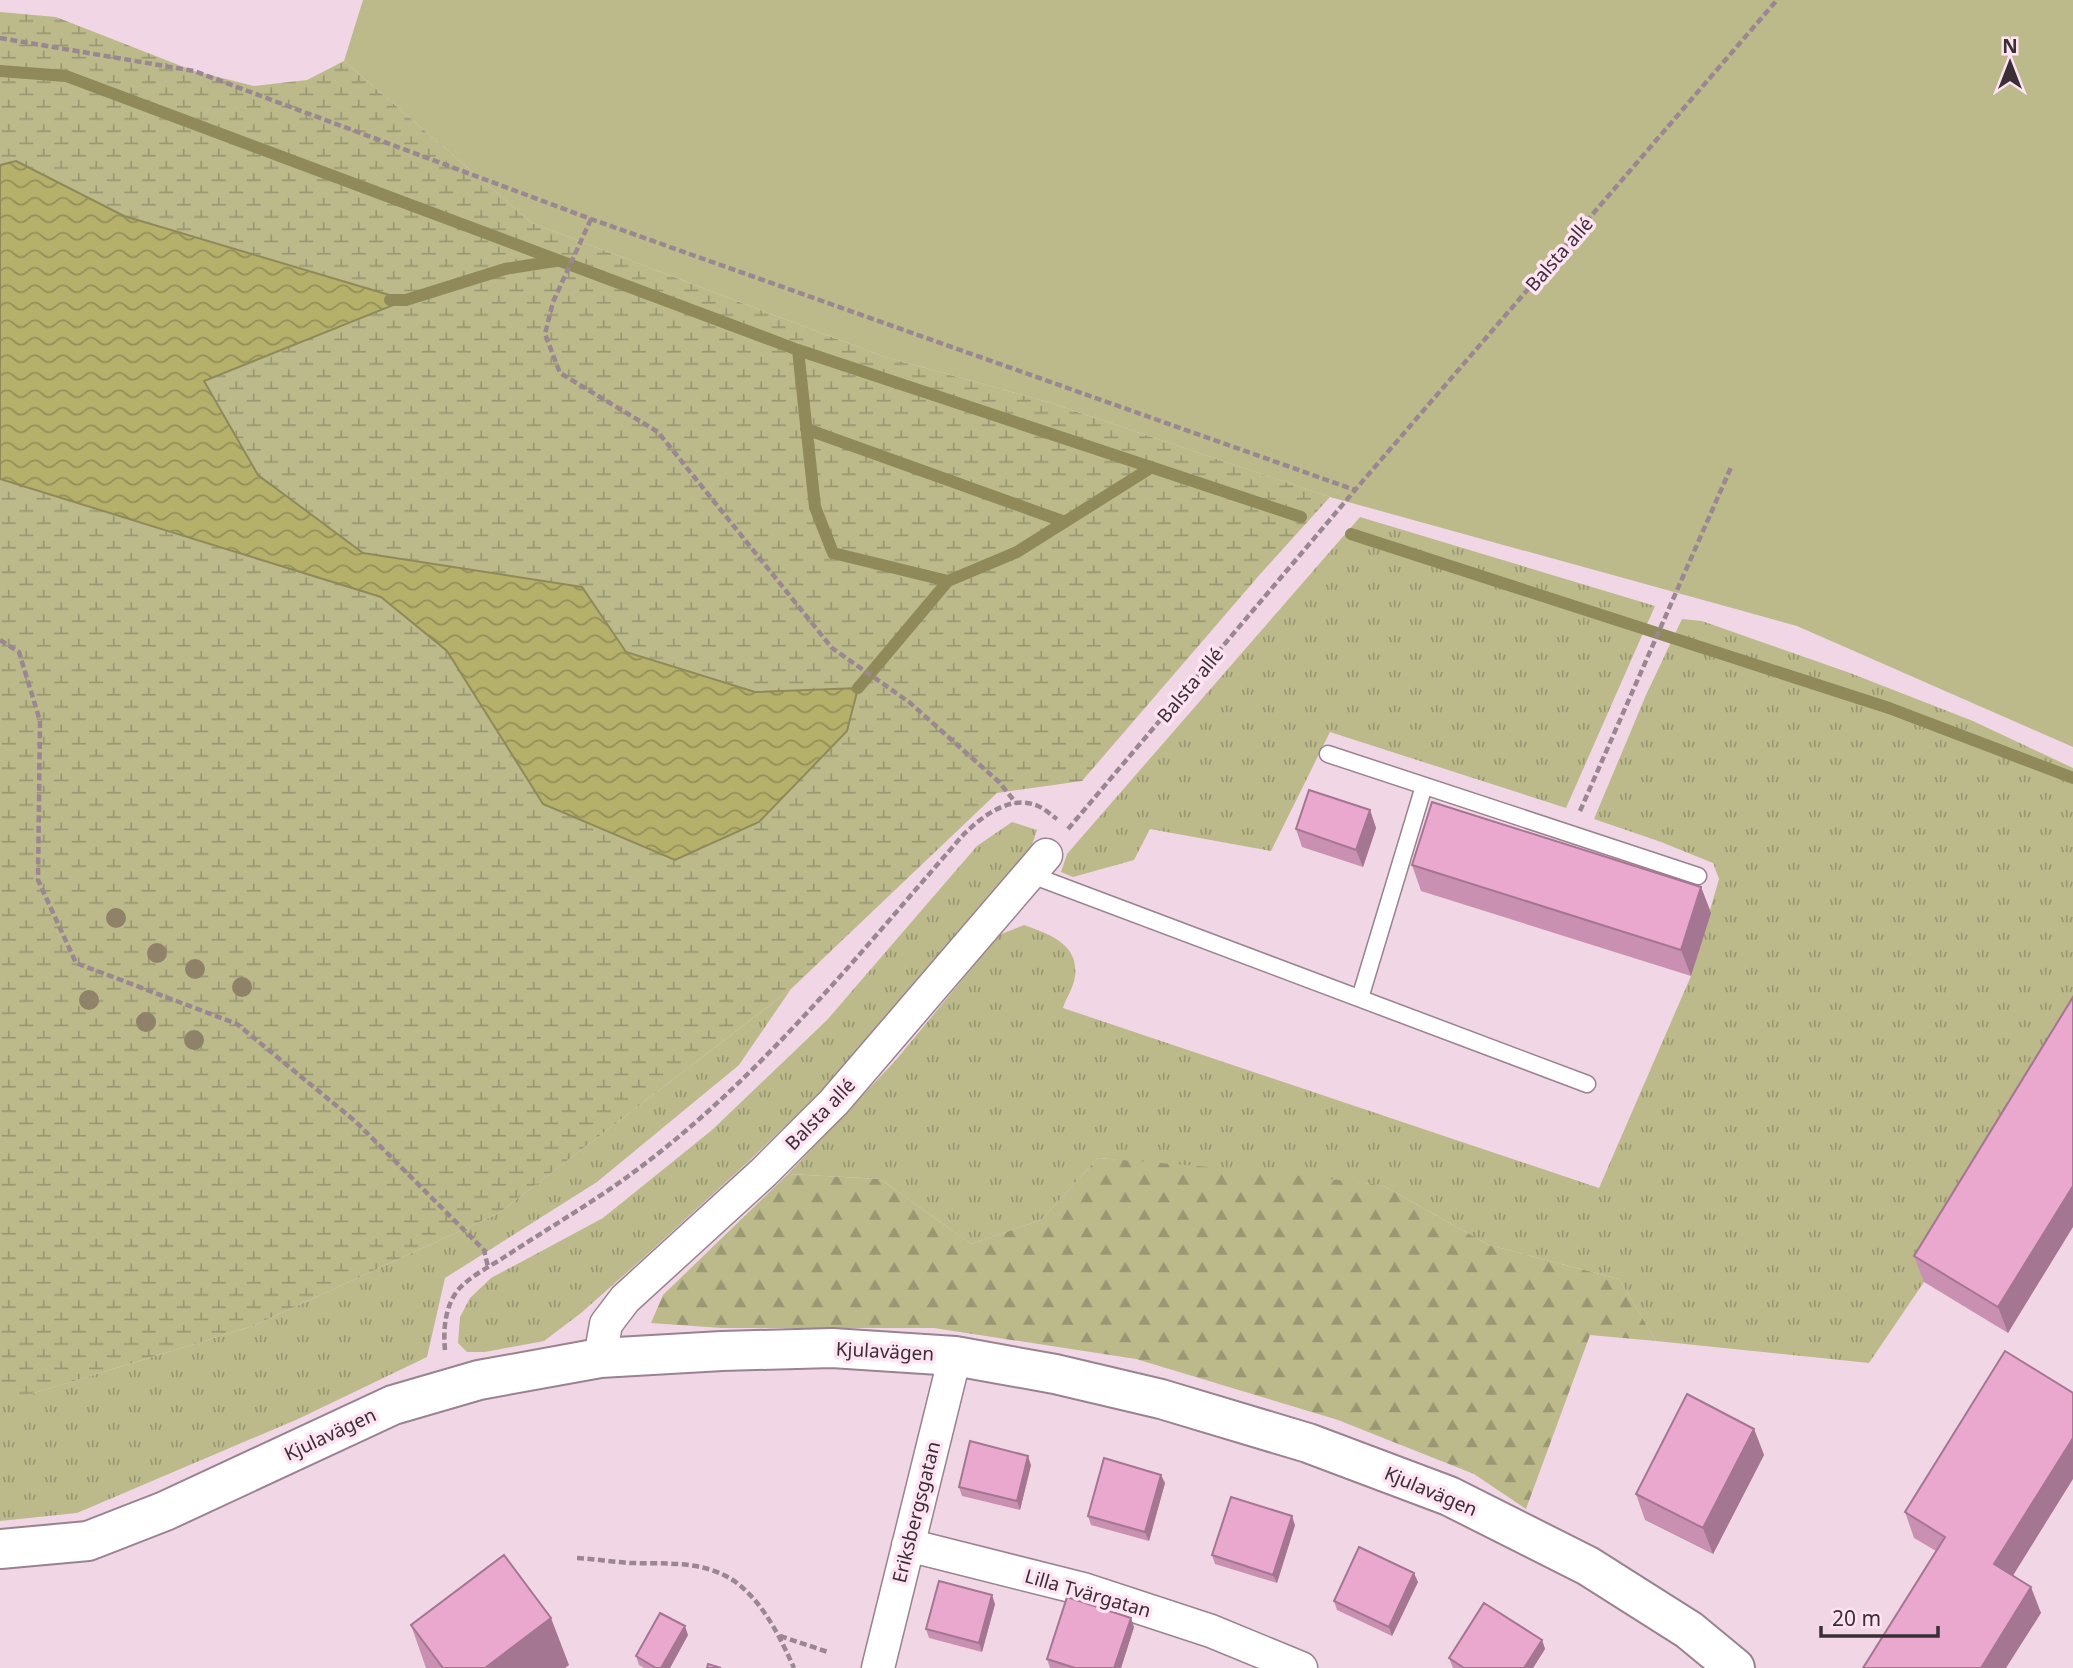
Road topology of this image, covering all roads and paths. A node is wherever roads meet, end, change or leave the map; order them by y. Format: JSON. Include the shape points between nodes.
{"nodes":[{"id":1,"x":1777,"y":0,"type":"edge"},
{"id":2,"x":0,"y":37,"type":"edge"},
{"id":3,"x":591,"y":219,"type":"junction"},
{"id":4,"x":1732,"y":465,"type":"dead end"},
{"id":5,"x":1355,"y":490,"type":"junction"},
{"id":6,"x":0,"y":640,"type":"edge"},
{"id":7,"x":1328,"y":754,"type":"dead end"},
{"id":8,"x":1424,"y":786,"type":"junction"},
{"id":9,"x":1016,"y":803,"type":"junction"},
{"id":10,"x":1069,"y":828,"type":"junction"},
{"id":11,"x":1570,"y":834,"type":"junction"},
{"id":12,"x":1038,"y":864,"type":"junction"},
{"id":13,"x":1698,"y":876,"type":"dead end"},
{"id":14,"x":1360,"y":998,"type":"junction"},
{"id":15,"x":1587,"y":1084,"type":"dead end"},
{"id":16,"x":488,"y":1267,"type":"junction"},
{"id":17,"x":955,"y":1356,"type":"junction"},
{"id":18,"x":600,"y":1357,"type":"junction"},
{"id":19,"x":455,"y":1386,"type":"junction"},
{"id":20,"x":908,"y":1545,"type":"junction"},
{"id":21,"x":0,"y":1549,"type":"edge"},
{"id":22,"x":577,"y":1558,"type":"dead end"},
{"id":23,"x":780,"y":1636,"type":"junction"},
{"id":24,"x":828,"y":1652,"type":"dead end"},
{"id":25,"x":1259,"y":1660,"type":"edge"},
{"id":26,"x":794,"y":1668,"type":"edge"},
{"id":27,"x":878,"y":1668,"type":"edge"},
{"id":28,"x":1301,"y":1668,"type":"edge"},
{"id":29,"x":1735,"y":1668,"type":"edge"}],
"edges":[{"from":1,"to":5,"type":"path","name":"Balsta allé"},
{"from":2,"to":3,"type":"path","via":[[194,71]]},
{"from":3,"to":5,"type":"path"},
{"from":3,"to":9,"type":"path","via":[[553,302],[545,334],[560,373],[658,432],[832,649],[909,702],[999,782]]},
{"from":4,"to":11,"type":"path"},
{"from":5,"to":10,"type":"path","name":"Balsta allé"},
{"from":6,"to":16,"type":"path","via":[[19,652],[40,720],[38,880],[76,963],[237,1024],[355,1121],[484,1250]]},
{"from":7,"to":8,"type":"lane"},
{"from":8,"to":11,"type":"lane"},
{"from":8,"to":14,"type":"lane"},
{"from":9,"to":10,"type":"path","via":[[1039,806]]},
{"from":9,"to":16,"type":"path","via":[[983,816],[964,834],[793,1027],[722,1098],[614,1186]]},
{"from":10,"to":12,"type":"path","name":"Balsta allé"},
{"from":11,"to":13,"type":"lane"},
{"from":12,"to":14,"type":"lane"},
{"from":12,"to":18,"type":"street","name":"Balsta allé","via":[[834,1102],[625,1299],[606,1324]]},
{"from":14,"to":15,"type":"lane"},
{"from":16,"to":19,"type":"path","via":[[459,1289],[449,1306],[443,1334],[447,1367]]},
{"from":17,"to":18,"type":"street","name":"Kjulavägen","via":[[832,1348]]},
{"from":17,"to":20,"type":"street","name":"Eriksbergsgatan"},
{"from":17,"to":29,"type":"street","name":"Kjulavägen","via":[[1161,1399],[1308,1443],[1449,1496],[1588,1566],[1689,1630]]},
{"from":18,"to":19,"type":"street","name":"Kjulavägen"},
{"from":19,"to":21,"type":"street","name":"Kjulavägen","via":[[393,1405],[165,1511],[88,1541]]},
{"from":20,"to":25,"type":"street","name":"Lilla Tvärgatan","via":[[1083,1589],[1211,1631]]},
{"from":20,"to":27,"type":"street","name":"Eriksbergsgatan"},
{"from":22,"to":23,"type":"path","via":[[682,1563],[713,1570],[736,1582]]},
{"from":23,"to":24,"type":"path"},
{"from":23,"to":26,"type":"path"},
{"from":25,"to":28,"type":"street","name":"Lilla Tvärgatan"}]}
